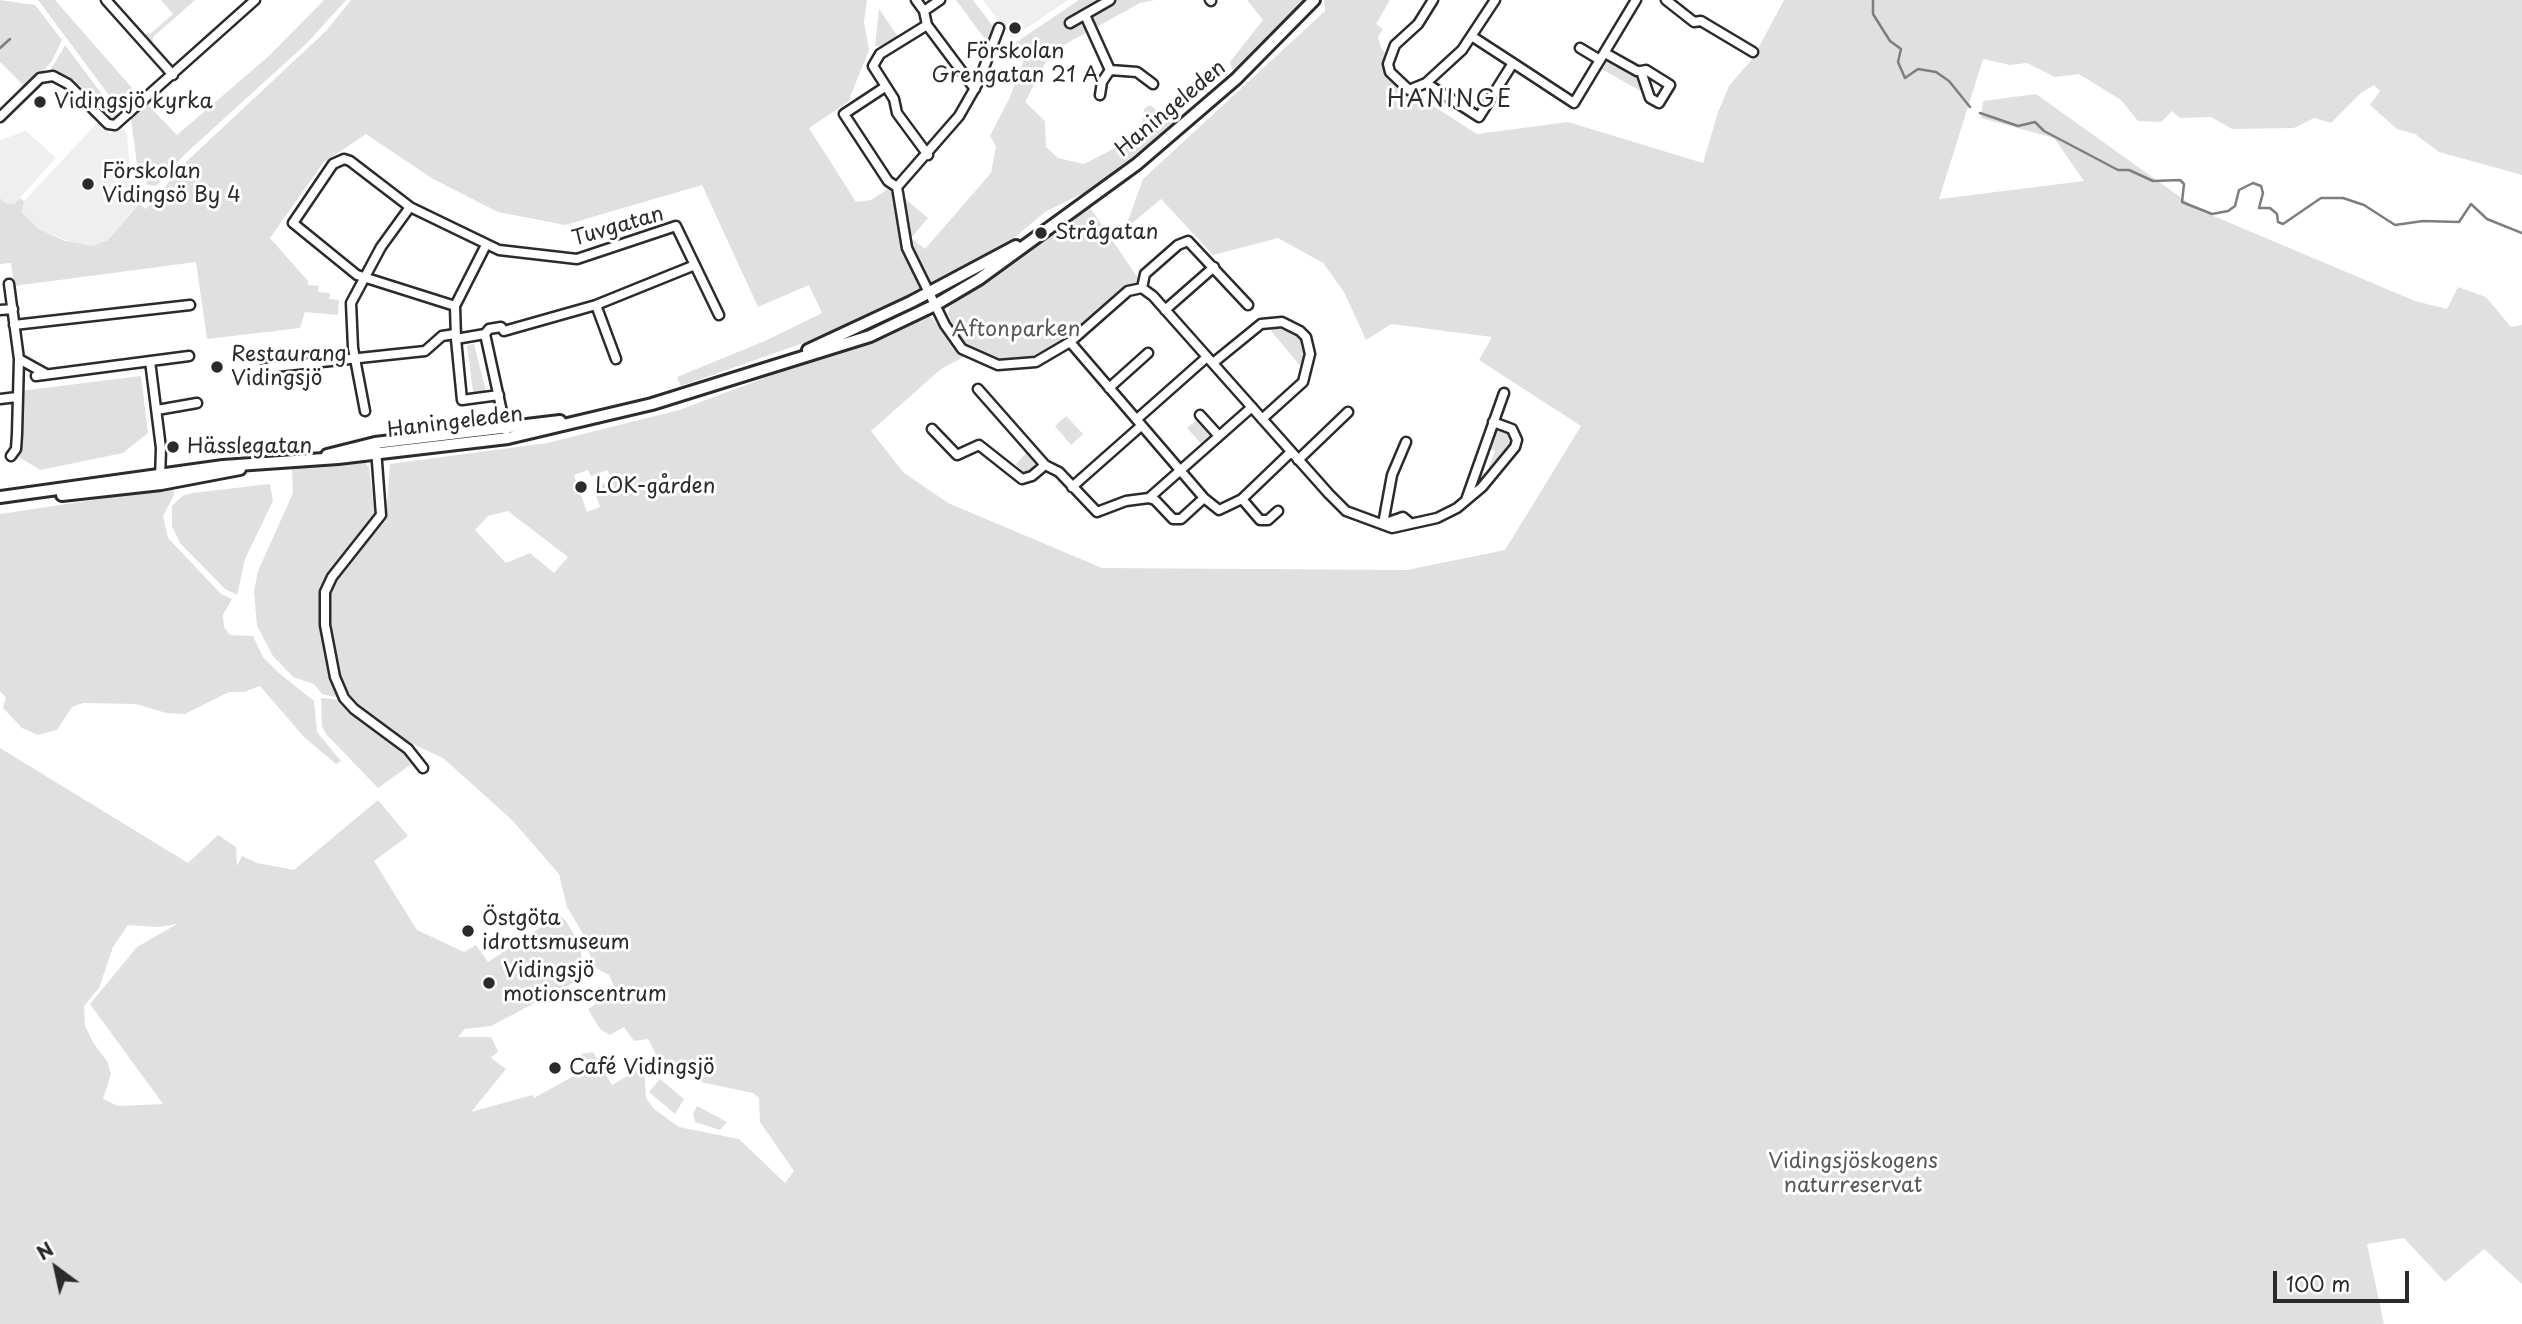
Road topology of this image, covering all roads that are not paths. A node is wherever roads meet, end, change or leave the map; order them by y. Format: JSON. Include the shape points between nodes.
{"nodes":[{"id":1,"x":106,"y":0,"type":"edge"},
{"id":2,"x":255,"y":0,"type":"edge"},
{"id":3,"x":916,"y":0,"type":"edge"},
{"id":4,"x":940,"y":0,"type":"edge"},
{"id":5,"x":1110,"y":0,"type":"edge"},
{"id":6,"x":1314,"y":0,"type":"edge"},
{"id":7,"x":1433,"y":0,"type":"edge"},
{"id":8,"x":1495,"y":0,"type":"edge"},
{"id":9,"x":1636,"y":0,"type":"edge"},
{"id":10,"x":1666,"y":0,"type":"edge"},
{"id":11,"x":1097,"y":3,"type":"edge"},
{"id":12,"x":924,"y":11,"type":"junction"},
{"id":13,"x":1085,"y":15,"type":"junction"},
{"id":14,"x":1070,"y":23,"type":"dead end"},
{"id":15,"x":927,"y":25,"type":"junction"},
{"id":16,"x":999,"y":28,"type":"dead end"},
{"id":17,"x":1472,"y":37,"type":"junction"},
{"id":18,"x":1580,"y":48,"type":"dead end"},
{"id":19,"x":1753,"y":52,"type":"dead end"},
{"id":20,"x":1603,"y":57,"type":"junction"},
{"id":21,"x":1513,"y":63,"type":"junction"},
{"id":22,"x":1110,"y":70,"type":"junction"},
{"id":23,"x":1641,"y":71,"type":"dead end"},
{"id":24,"x":173,"y":75,"type":"junction"},
{"id":25,"x":1426,"y":83,"type":"junction"},
{"id":26,"x":1153,"y":84,"type":"dead end"},
{"id":27,"x":885,"y":86,"type":"junction"},
{"id":28,"x":975,"y":89,"type":"junction"},
{"id":29,"x":1100,"y":95,"type":"dead end"},
{"id":30,"x":0,"y":117,"type":"edge"},
{"id":31,"x":928,"y":155,"type":"junction"},
{"id":32,"x":897,"y":187,"type":"junction"},
{"id":33,"x":410,"y":207,"type":"junction"},
{"id":34,"x":1041,"y":233,"type":"junction"},
{"id":35,"x":486,"y":245,"type":"junction"},
{"id":36,"x":695,"y":265,"type":"junction"},
{"id":37,"x":1214,"y":267,"type":"junction"},
{"id":38,"x":365,"y":279,"type":"junction"},
{"id":39,"x":9,"y":284,"type":"dead end"},
{"id":40,"x":1142,"y":288,"type":"junction"},
{"id":41,"x":929,"y":293,"type":"junction"},
{"id":42,"x":190,"y":305,"type":"dead end"},
{"id":43,"x":596,"y":305,"type":"junction"},
{"id":44,"x":935,"y":305,"type":"junction"},
{"id":45,"x":1248,"y":305,"type":"dead end"},
{"id":46,"x":454,"y":306,"type":"junction"},
{"id":47,"x":13,"y":309,"type":"junction"},
{"id":48,"x":0,"y":310,"type":"edge"},
{"id":49,"x":1165,"y":310,"type":"junction"},
{"id":50,"x":719,"y":315,"type":"dead end"},
{"id":51,"x":14,"y":325,"type":"junction"},
{"id":52,"x":485,"y":334,"type":"junction"},
{"id":53,"x":455,"y":336,"type":"junction"},
{"id":54,"x":1070,"y":342,"type":"junction"},
{"id":55,"x":1148,"y":353,"type":"dead end"},
{"id":56,"x":189,"y":356,"type":"dead end"},
{"id":57,"x":355,"y":357,"type":"junction"},
{"id":58,"x":19,"y":359,"type":"junction"},
{"id":59,"x":616,"y":359,"type":"dead end"},
{"id":60,"x":1210,"y":360,"type":"junction"},
{"id":61,"x":150,"y":361,"type":"junction"},
{"id":62,"x":265,"y":368,"type":"dead end"},
{"id":63,"x":757,"y":371,"type":"junction"},
{"id":64,"x":46,"y":374,"type":"junction"},
{"id":65,"x":36,"y":376,"type":"dead end"},
{"id":66,"x":1109,"y":388,"type":"junction"},
{"id":67,"x":978,"y":389,"type":"dead end"},
{"id":68,"x":1504,"y":393,"type":"dead end"},
{"id":69,"x":499,"y":395,"type":"junction"},
{"id":70,"x":17,"y":397,"type":"junction"},
{"id":71,"x":0,"y":399,"type":"edge"},
{"id":72,"x":197,"y":403,"type":"dead end"},
{"id":73,"x":1252,"y":407,"type":"junction"},
{"id":74,"x":157,"y":410,"type":"junction"},
{"id":75,"x":365,"y":411,"type":"dead end"},
{"id":76,"x":1348,"y":412,"type":"dead end"},
{"id":77,"x":1200,"y":415,"type":"dead end"},
{"id":78,"x":1262,"y":419,"type":"junction"},
{"id":79,"x":1139,"y":422,"type":"junction"},
{"id":80,"x":1493,"y":422,"type":"junction"},
{"id":81,"x":932,"y":429,"type":"dead end"},
{"id":82,"x":507,"y":433,"type":"junction"},
{"id":83,"x":1219,"y":436,"type":"junction"},
{"id":84,"x":1406,"y":442,"type":"dead end"},
{"id":85,"x":376,"y":448,"type":"junction"},
{"id":86,"x":1292,"y":452,"type":"junction"},
{"id":87,"x":11,"y":456,"type":"dead end"},
{"id":88,"x":1298,"y":460,"type":"junction"},
{"id":89,"x":1045,"y":465,"type":"junction"},
{"id":90,"x":1180,"y":471,"type":"junction"},
{"id":91,"x":160,"y":479,"type":"junction"},
{"id":92,"x":1072,"y":486,"type":"junction"},
{"id":93,"x":0,"y":497,"type":"edge"},
{"id":94,"x":1149,"y":498,"type":"junction"},
{"id":95,"x":1204,"y":499,"type":"junction"},
{"id":96,"x":1242,"y":499,"type":"junction"},
{"id":97,"x":1466,"y":500,"type":"junction"},
{"id":98,"x":1278,"y":511,"type":"dead end"},
{"id":99,"x":1383,"y":524,"type":"junction"},
{"id":100,"x":423,"y":768,"type":"dead end"}],
"edges":[{"from":1,"to":24,"type":"street"},
{"from":2,"to":24,"type":"street"},
{"from":3,"to":12,"type":"street"},
{"from":4,"to":12,"type":"street"},
{"from":5,"to":11,"type":"street"},
{"from":6,"to":34,"type":"main road","name":"Haningeleden","via":[[1192,119]]},
{"from":7,"to":25,"type":"street","via":[[1418,24],[1395,45],[1388,64],[1409,90]]},
{"from":8,"to":17,"type":"street"},
{"from":9,"to":20,"type":"street"},
{"from":10,"to":19,"type":"street","via":[[1694,22],[1701,21]]},
{"from":11,"to":13,"type":"street"},
{"from":12,"to":15,"type":"street"},
{"from":13,"to":14,"type":"street"},
{"from":13,"to":22,"type":"street"},
{"from":15,"to":27,"type":"street","via":[[877,57],[875,71]]},
{"from":15,"to":28,"type":"street"},
{"from":16,"to":28,"type":"street"},
{"from":17,"to":21,"type":"street"},
{"from":17,"to":25,"type":"street"},
{"from":18,"to":20,"type":"street"},
{"from":20,"to":21,"type":"street","via":[[1574,103]]},
{"from":20,"to":23,"type":"street"},
{"from":21,"to":25,"type":"street","via":[[1479,117]]},
{"from":22,"to":26,"type":"street","via":[[1137,72]]},
{"from":22,"to":29,"type":"street"},
{"from":24,"to":30,"type":"street","via":[[111,125],[61,78],[46,76]]},
{"from":27,"to":31,"type":"street","via":[[897,113]]},
{"from":27,"to":32,"type":"street","via":[[844,114],[888,181]]},
{"from":28,"to":31,"type":"street"},
{"from":31,"to":32,"type":"street"},
{"from":32,"to":41,"type":"street","via":[[903,239]]},
{"from":33,"to":35,"type":"street","name":"Tuvgatan"},
{"from":33,"to":38,"type":"street"},
{"from":33,"to":38,"type":"street","name":"Tuvgatan","via":[[344,159],[333,164],[293,223]]},
{"from":34,"to":41,"type":"main road","name":"Haningeleden"},
{"from":34,"to":44,"type":"main road","name":"Haningeleden","via":[[989,273]]},
{"from":35,"to":36,"type":"street","name":"Tuvgatan","via":[[577,259],[676,226]]},
{"from":35,"to":46,"type":"street"},
{"from":36,"to":43,"type":"street"},
{"from":36,"to":50,"type":"street","name":"Tuvgatan"},
{"from":37,"to":40,"type":"street","via":[[1192,242],[1183,242],[1145,274]]},
{"from":37,"to":45,"type":"street"},
{"from":37,"to":49,"type":"street"},
{"from":38,"to":46,"type":"street","name":"Tuvgatan"},
{"from":38,"to":57,"type":"street","via":[[351,303]]},
{"from":39,"to":47,"type":"street"},
{"from":40,"to":49,"type":"street"},
{"from":40,"to":54,"type":"street","via":[[1128,291]]},
{"from":41,"to":44,"type":"street"},
{"from":41,"to":63,"type":"main road","name":"Haningeleden"},
{"from":42,"to":51,"type":"street"},
{"from":43,"to":52,"type":"street","via":[[504,331],[489,329]]},
{"from":43,"to":59,"type":"street"},
{"from":44,"to":54,"type":"street","via":[[962,349],[986,362],[1024,365],[1054,354]]},
{"from":44,"to":63,"type":"main road","name":"Haningeleden","via":[[870,336]]},
{"from":46,"to":53,"type":"street"},
{"from":47,"to":48,"type":"street"},
{"from":47,"to":51,"type":"street"},
{"from":49,"to":60,"type":"street"},
{"from":51,"to":58,"type":"street"},
{"from":52,"to":53,"type":"street"},
{"from":52,"to":69,"type":"street"},
{"from":53,"to":57,"type":"street","via":[[442,336],[425,351]]},
{"from":53,"to":69,"type":"street","via":[[462,400]]},
{"from":54,"to":66,"type":"street"},
{"from":55,"to":66,"type":"street"},
{"from":56,"to":61,"type":"street"},
{"from":57,"to":62,"type":"street"},
{"from":57,"to":75,"type":"street"},
{"from":58,"to":64,"type":"street"},
{"from":58,"to":70,"type":"street"},
{"from":60,"to":73,"type":"street"},
{"from":60,"to":78,"type":"street","via":[[1261,324],[1282,322],[1306,337],[1310,354],[1303,382]]},
{"from":60,"to":79,"type":"street"},
{"from":61,"to":64,"type":"street"},
{"from":61,"to":74,"type":"street"},
{"from":63,"to":82,"type":"main road","name":"Haningeleden","via":[[652,404]]},
{"from":64,"to":65,"type":"street"},
{"from":66,"to":79,"type":"street"},
{"from":67,"to":89,"type":"street"},
{"from":68,"to":80,"type":"street"},
{"from":69,"to":82,"type":"street"},
{"from":70,"to":71,"type":"street"},
{"from":70,"to":87,"type":"street","via":[[16,449]]},
{"from":72,"to":74,"type":"street"},
{"from":73,"to":78,"type":"street"},
{"from":73,"to":83,"type":"street"},
{"from":74,"to":91,"type":"street"},
{"from":76,"to":88,"type":"street"},
{"from":77,"to":83,"type":"street"},
{"from":78,"to":86,"type":"street"},
{"from":79,"to":90,"type":"street"},
{"from":79,"to":92,"type":"street"},
{"from":80,"to":97,"type":"street"},
{"from":80,"to":97,"type":"street","via":[[1512,429],[1515,447]]},
{"from":81,"to":89,"type":"street","via":[[957,455],[979,445],[1022,479]]},
{"from":82,"to":85,"type":"main road","name":"Haningeleden"},
{"from":83,"to":90,"type":"street"},
{"from":84,"to":99,"type":"street","via":[[1392,475]]},
{"from":85,"to":91,"type":"main road","name":"Haningeleden","via":[[249,466],[225,474]]},
{"from":85,"to":100,"type":"street","via":[[380,515],[332,577],[325,592],[326,625],[339,691],[354,709],[408,749]]},
{"from":86,"to":88,"type":"street"},
{"from":86,"to":96,"type":"street"},
{"from":88,"to":99,"type":"street","via":[[1346,511]]},
{"from":89,"to":92,"type":"street"},
{"from":90,"to":94,"type":"street"},
{"from":90,"to":95,"type":"street"},
{"from":91,"to":93,"type":"main road","name":"Haningeleden","via":[[54,496]]},
{"from":92,"to":94,"type":"street","via":[[1097,512],[1126,500]]},
{"from":94,"to":95,"type":"street","via":[[1173,519],[1181,519]]},
{"from":95,"to":96,"type":"street","via":[[1219,510]]},
{"from":96,"to":98,"type":"street","via":[[1260,520],[1268,520]]},
{"from":97,"to":99,"type":"street","via":[[1437,517],[1397,528]]}]}
